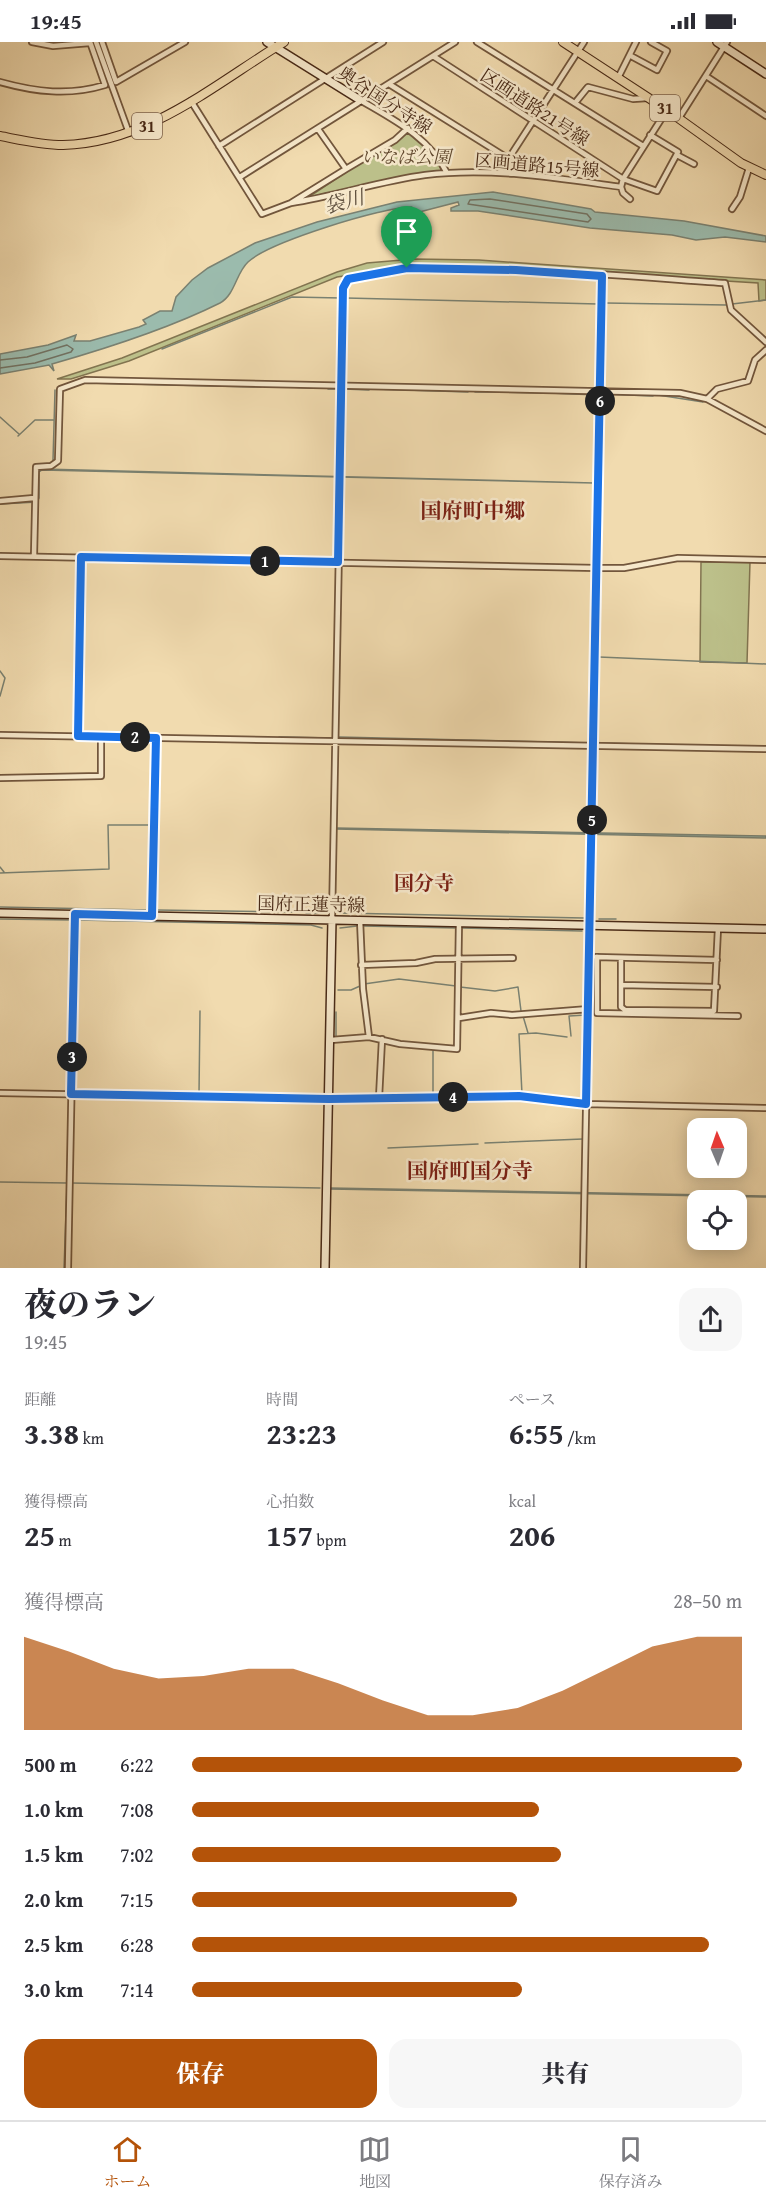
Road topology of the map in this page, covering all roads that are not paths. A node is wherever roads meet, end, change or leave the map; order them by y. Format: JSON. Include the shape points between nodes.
{"nodes":[{"id":1,"x":32,"y":42,"type":"edge"},
{"id":2,"x":90,"y":42,"type":"edge"},
{"id":3,"x":96,"y":42,"type":"edge"},
{"id":4,"x":102,"y":42,"type":"edge"},
{"id":5,"x":185,"y":42,"type":"edge"},
{"id":6,"x":267,"y":42,"type":"edge"},
{"id":7,"x":284,"y":42,"type":"edge"},
{"id":8,"x":383,"y":42,"type":"edge"},
{"id":9,"x":455,"y":42,"type":"edge"},
{"id":10,"x":477,"y":42,"type":"edge"},
{"id":11,"x":563,"y":42,"type":"edge"},
{"id":12,"x":584,"y":42,"type":"edge"},
{"id":13,"x":636,"y":42,"type":"edge"},
{"id":14,"x":651,"y":42,"type":"edge"},
{"id":15,"x":717,"y":42,"type":"edge"},
{"id":16,"x":725,"y":44,"type":"edge"},
{"id":17,"x":275,"y":47,"type":"junction"},
{"id":18,"x":578,"y":51,"type":"junction"},
{"id":19,"x":433,"y":56,"type":"junction"},
{"id":20,"x":631,"y":56,"type":"junction"},
{"id":21,"x":766,"y":74,"type":"edge"},
{"id":22,"x":706,"y":76,"type":"junction"},
{"id":23,"x":324,"y":78,"type":"junction"},
{"id":24,"x":618,"y":78,"type":"junction"},
{"id":25,"x":0,"y":82,"type":"edge"},
{"id":26,"x":389,"y":84,"type":"junction"},
{"id":27,"x":554,"y":89,"type":"junction"},
{"id":28,"x":648,"y":98,"type":"junction"},
{"id":29,"x":360,"y":100,"type":"junction"},
{"id":30,"x":191,"y":101,"type":"junction"},
{"id":31,"x":575,"y":103,"type":"junction"},
{"id":32,"x":667,"y":110,"type":"junction"},
{"id":33,"x":766,"y":116,"type":"edge"},
{"id":34,"x":679,"y":118,"type":"junction"},
{"id":35,"x":533,"y":122,"type":"junction"},
{"id":36,"x":408,"y":128,"type":"junction"},
{"id":37,"x":318,"y":129,"type":"junction"},
{"id":38,"x":129,"y":133,"type":"junction"},
{"id":39,"x":650,"y":135,"type":"junction"},
{"id":40,"x":0,"y":136,"type":"edge"},
{"id":41,"x":219,"y":146,"type":"junction"},
{"id":42,"x":643,"y":146,"type":"junction"},
{"id":43,"x":677,"y":155,"type":"junction"},
{"id":44,"x":509,"y":159,"type":"junction"},
{"id":45,"x":694,"y":164,"type":"dead end"},
{"id":46,"x":749,"y":168,"type":"junction"},
{"id":47,"x":346,"y":169,"type":"junction"},
{"id":48,"x":500,"y":172,"type":"junction"},
{"id":49,"x":447,"y":173,"type":"junction"},
{"id":50,"x":766,"y":175,"type":"edge"},
{"id":51,"x":240,"y":177,"type":"junction"},
{"id":52,"x":623,"y":179,"type":"junction"},
{"id":53,"x":621,"y":187,"type":"junction"},
{"id":54,"x":630,"y":199,"type":"dead end"},
{"id":55,"x":291,"y":203,"type":"junction"},
{"id":56,"x":732,"y":209,"type":"dead end"},
{"id":57,"x":602,"y":276,"type":"junction"},
{"id":58,"x":766,"y":342,"type":"edge"},
{"id":59,"x":766,"y":350,"type":"edge"},
{"id":60,"x":341,"y":386,"type":"junction"},
{"id":61,"x":600,"y":392,"type":"junction"},
{"id":62,"x":707,"y":399,"type":"junction"},
{"id":63,"x":766,"y":431,"type":"edge"},
{"id":64,"x":34,"y":498,"type":"junction"},
{"id":65,"x":0,"y":501,"type":"edge"},
{"id":66,"x":0,"y":556,"type":"edge"},
{"id":67,"x":34,"y":556,"type":"junction"},
{"id":68,"x":81,"y":557,"type":"junction"},
{"id":69,"x":766,"y":560,"type":"edge"},
{"id":70,"x":338,"y":562,"type":"junction"},
{"id":71,"x":597,"y":568,"type":"junction"},
{"id":72,"x":0,"y":735,"type":"edge"},
{"id":73,"x":78,"y":736,"type":"junction"},
{"id":74,"x":101,"y":736,"type":"junction"},
{"id":75,"x":156,"y":738,"type":"junction"},
{"id":76,"x":336,"y":741,"type":"junction"},
{"id":77,"x":594,"y":746,"type":"junction"},
{"id":78,"x":766,"y":750,"type":"edge"},
{"id":79,"x":0,"y":778,"type":"edge"},
{"id":80,"x":0,"y":913,"type":"edge"},
{"id":81,"x":75,"y":914,"type":"junction"},
{"id":82,"x":152,"y":916,"type":"junction"},
{"id":83,"x":332,"y":919,"type":"junction"},
{"id":84,"x":360,"y":920,"type":"junction"},
{"id":85,"x":459,"y":922,"type":"junction"},
{"id":86,"x":591,"y":925,"type":"junction"},
{"id":87,"x":718,"y":928,"type":"junction"},
{"id":88,"x":766,"y":929,"type":"edge"},
{"id":89,"x":591,"y":957,"type":"junction"},
{"id":90,"x":597,"y":957,"type":"junction"},
{"id":91,"x":513,"y":958,"type":"dead end"},
{"id":92,"x":621,"y":958,"type":"junction"},
{"id":93,"x":458,"y":960,"type":"junction"},
{"id":94,"x":717,"y":960,"type":"junction"},
{"id":95,"x":362,"y":965,"type":"junction"},
{"id":96,"x":621,"y":985,"type":"junction"},
{"id":97,"x":717,"y":987,"type":"junction"},
{"id":98,"x":589,"y":1009,"type":"junction"},
{"id":99,"x":738,"y":1016,"type":"dead end"},
{"id":100,"x":459,"y":1018,"type":"junction"},
{"id":101,"x":369,"y":1037,"type":"junction"},
{"id":102,"x":382,"y":1039,"type":"junction"},
{"id":103,"x":331,"y":1040,"type":"junction"},
{"id":104,"x":0,"y":1093,"type":"edge"},
{"id":105,"x":71,"y":1094,"type":"junction"},
{"id":106,"x":379,"y":1098,"type":"junction"},
{"id":107,"x":329,"y":1099,"type":"junction"},
{"id":108,"x":586,"y":1104,"type":"junction"},
{"id":109,"x":766,"y":1108,"type":"edge"},
{"id":110,"x":68,"y":1268,"type":"edge"},
{"id":111,"x":325,"y":1268,"type":"edge"},
{"id":112,"x":583,"y":1268,"type":"edge"}],
"edges":[{"from":1,"to":2,"type":"street","via":[[53,46]]},
{"from":2,"to":25,"type":"street","via":[[105,86],[40,92]]},
{"from":3,"to":38,"type":"street"},
{"from":4,"to":5,"type":"street","via":[[116,82]]},
{"from":6,"to":17,"type":"main road","name":"奥谷国分寺線"},
{"from":7,"to":17,"type":"main road","number":"31"},
{"from":8,"to":23,"type":"street"},
{"from":9,"to":19,"type":"street"},
{"from":10,"to":27,"type":"street"},
{"from":11,"to":18,"type":"main road","number":"31"},
{"from":12,"to":18,"type":"street"},
{"from":13,"to":20,"type":"street"},
{"from":14,"to":20,"type":"street","via":[[667,51],[657,70]]},
{"from":15,"to":16,"type":"main road"},
{"from":16,"to":21,"type":"main road"},
{"from":16,"to":22,"type":"street"},
{"from":17,"to":23,"type":"main road","name":"奥谷国分寺線"},
{"from":17,"to":30,"type":"main road","number":"31"},
{"from":18,"to":24,"type":"main road","number":"31"},
{"from":18,"to":27,"type":"street"},
{"from":19,"to":26,"type":"street"},
{"from":19,"to":35,"type":"street","name":"区画道路21号線"},
{"from":20,"to":24,"type":"street"},
{"from":22,"to":33,"type":"street"},
{"from":22,"to":34,"type":"street"},
{"from":23,"to":29,"type":"main road","name":"奥谷国分寺線"},
{"from":23,"to":41,"type":"street"},
{"from":24,"to":28,"type":"main road","number":"31"},
{"from":26,"to":29,"type":"street"},
{"from":26,"to":44,"type":"street"},
{"from":27,"to":31,"type":"street"},
{"from":27,"to":35,"type":"street"},
{"from":28,"to":31,"type":"street","via":[[633,99],[588,87]]},
{"from":28,"to":32,"type":"main road","number":"31"},
{"from":29,"to":36,"type":"street","name":"奥谷国分寺線"},
{"from":29,"to":37,"type":"street"},
{"from":30,"to":38,"type":"main road","number":"31"},
{"from":30,"to":41,"type":"street"},
{"from":31,"to":42,"type":"street"},
{"from":32,"to":34,"type":"main road","number":"31"},
{"from":32,"to":39,"type":"street","name":"区画道路15号線"},
{"from":34,"to":46,"type":"main road","number":"31"},
{"from":35,"to":44,"type":"street"},
{"from":35,"to":52,"type":"street","name":"区画道路21号線"},
{"from":36,"to":47,"type":"street"},
{"from":36,"to":49,"type":"street","name":"奥谷国分寺線","via":[[431,148]]},
{"from":37,"to":47,"type":"street"},
{"from":37,"to":51,"type":"street"},
{"from":38,"to":40,"type":"main road","number":"31","via":[[63,145]]},
{"from":39,"to":42,"type":"street","name":"区画道路15号線"},
{"from":39,"to":43,"type":"street","via":[[678,152]]},
{"from":41,"to":51,"type":"street"},
{"from":42,"to":52,"type":"street","name":"区画道路15号線"},
{"from":43,"to":45,"type":"street"},
{"from":43,"to":52,"type":"street","name":"区画道路21号線","via":[[657,191]]},
{"from":44,"to":48,"type":"street"},
{"from":46,"to":50,"type":"main road","number":"31"},
{"from":46,"to":56,"type":"street"},
{"from":47,"to":55,"type":"street"},
{"from":48,"to":49,"type":"street","name":"区画道路15号線"},
{"from":48,"to":53,"type":"street","name":"区画道路15号線"},
{"from":49,"to":55,"type":"street","name":"区画道路15号線"},
{"from":51,"to":55,"type":"street","via":[[262,214]]},
{"from":52,"to":53,"type":"street","name":"区画道路15号線"},
{"from":53,"to":54,"type":"street"},
{"from":57,"to":58,"type":"street","via":[[725,283],[731,309]]},
{"from":57,"to":60,"type":"street","via":[[407,268],[348,279],[343,288]]},
{"from":57,"to":61,"type":"street"},
{"from":59,"to":62,"type":"street","via":[[755,360],[748,381],[717,389]]},
{"from":60,"to":61,"type":"street"},
{"from":60,"to":64,"type":"street","via":[[86,380],[69,383],[60,389],[58,461],[36,467]]},
{"from":60,"to":70,"type":"street"},
{"from":61,"to":62,"type":"street","via":[[680,393]]},
{"from":61,"to":71,"type":"street"},
{"from":62,"to":63,"type":"street"},
{"from":64,"to":65,"type":"street"},
{"from":64,"to":67,"type":"street"},
{"from":66,"to":67,"type":"street"},
{"from":67,"to":68,"type":"street"},
{"from":68,"to":70,"type":"street"},
{"from":68,"to":73,"type":"street"},
{"from":69,"to":71,"type":"street","via":[[678,558],[624,568]]},
{"from":70,"to":71,"type":"street"},
{"from":70,"to":76,"type":"street"},
{"from":71,"to":77,"type":"street"},
{"from":72,"to":73,"type":"street"},
{"from":73,"to":74,"type":"street"},
{"from":74,"to":75,"type":"street"},
{"from":74,"to":79,"type":"street","via":[[101,776]]},
{"from":75,"to":76,"type":"street"},
{"from":75,"to":82,"type":"street"},
{"from":76,"to":77,"type":"street"},
{"from":76,"to":83,"type":"street"},
{"from":77,"to":78,"type":"street"},
{"from":77,"to":86,"type":"street"},
{"from":80,"to":81,"type":"main road","name":"国府正蓮寺線"},
{"from":81,"to":82,"type":"main road","name":"国府正蓮寺線"},
{"from":81,"to":105,"type":"street"},
{"from":82,"to":83,"type":"main road","name":"国府正蓮寺線"},
{"from":83,"to":84,"type":"main road","name":"国府正蓮寺線"},
{"from":83,"to":103,"type":"main road"},
{"from":84,"to":85,"type":"main road","name":"国府正蓮寺線"},
{"from":84,"to":95,"type":"street"},
{"from":85,"to":86,"type":"main road","name":"国府正蓮寺線"},
{"from":85,"to":93,"type":"street"},
{"from":86,"to":87,"type":"main road","name":"国府正蓮寺線"},
{"from":86,"to":89,"type":"street"},
{"from":87,"to":88,"type":"main road","name":"国府正蓮寺線"},
{"from":87,"to":94,"type":"street"},
{"from":89,"to":90,"type":"street"},
{"from":89,"to":98,"type":"street"},
{"from":90,"to":92,"type":"street"},
{"from":90,"to":99,"type":"street","via":[[597,1013]]},
{"from":91,"to":93,"type":"street"},
{"from":92,"to":94,"type":"street"},
{"from":92,"to":96,"type":"street"},
{"from":93,"to":95,"type":"street"},
{"from":93,"to":100,"type":"street"},
{"from":94,"to":97,"type":"street"},
{"from":95,"to":101,"type":"street"},
{"from":96,"to":97,"type":"street"},
{"from":96,"to":97,"type":"street","via":[[621,1007],[625,1010],[714,1011]]},
{"from":98,"to":100,"type":"street"},
{"from":98,"to":108,"type":"street"},
{"from":100,"to":102,"type":"street","via":[[457,1049]]},
{"from":101,"to":102,"type":"street"},
{"from":101,"to":103,"type":"street"},
{"from":102,"to":106,"type":"street"},
{"from":103,"to":107,"type":"main road"},
{"from":104,"to":105,"type":"street"},
{"from":105,"to":107,"type":"street"},
{"from":105,"to":110,"type":"street"},
{"from":106,"to":107,"type":"street"},
{"from":106,"to":108,"type":"street","via":[[519,1096]]},
{"from":107,"to":111,"type":"main road"},
{"from":108,"to":109,"type":"street"},
{"from":108,"to":112,"type":"street"}]}
